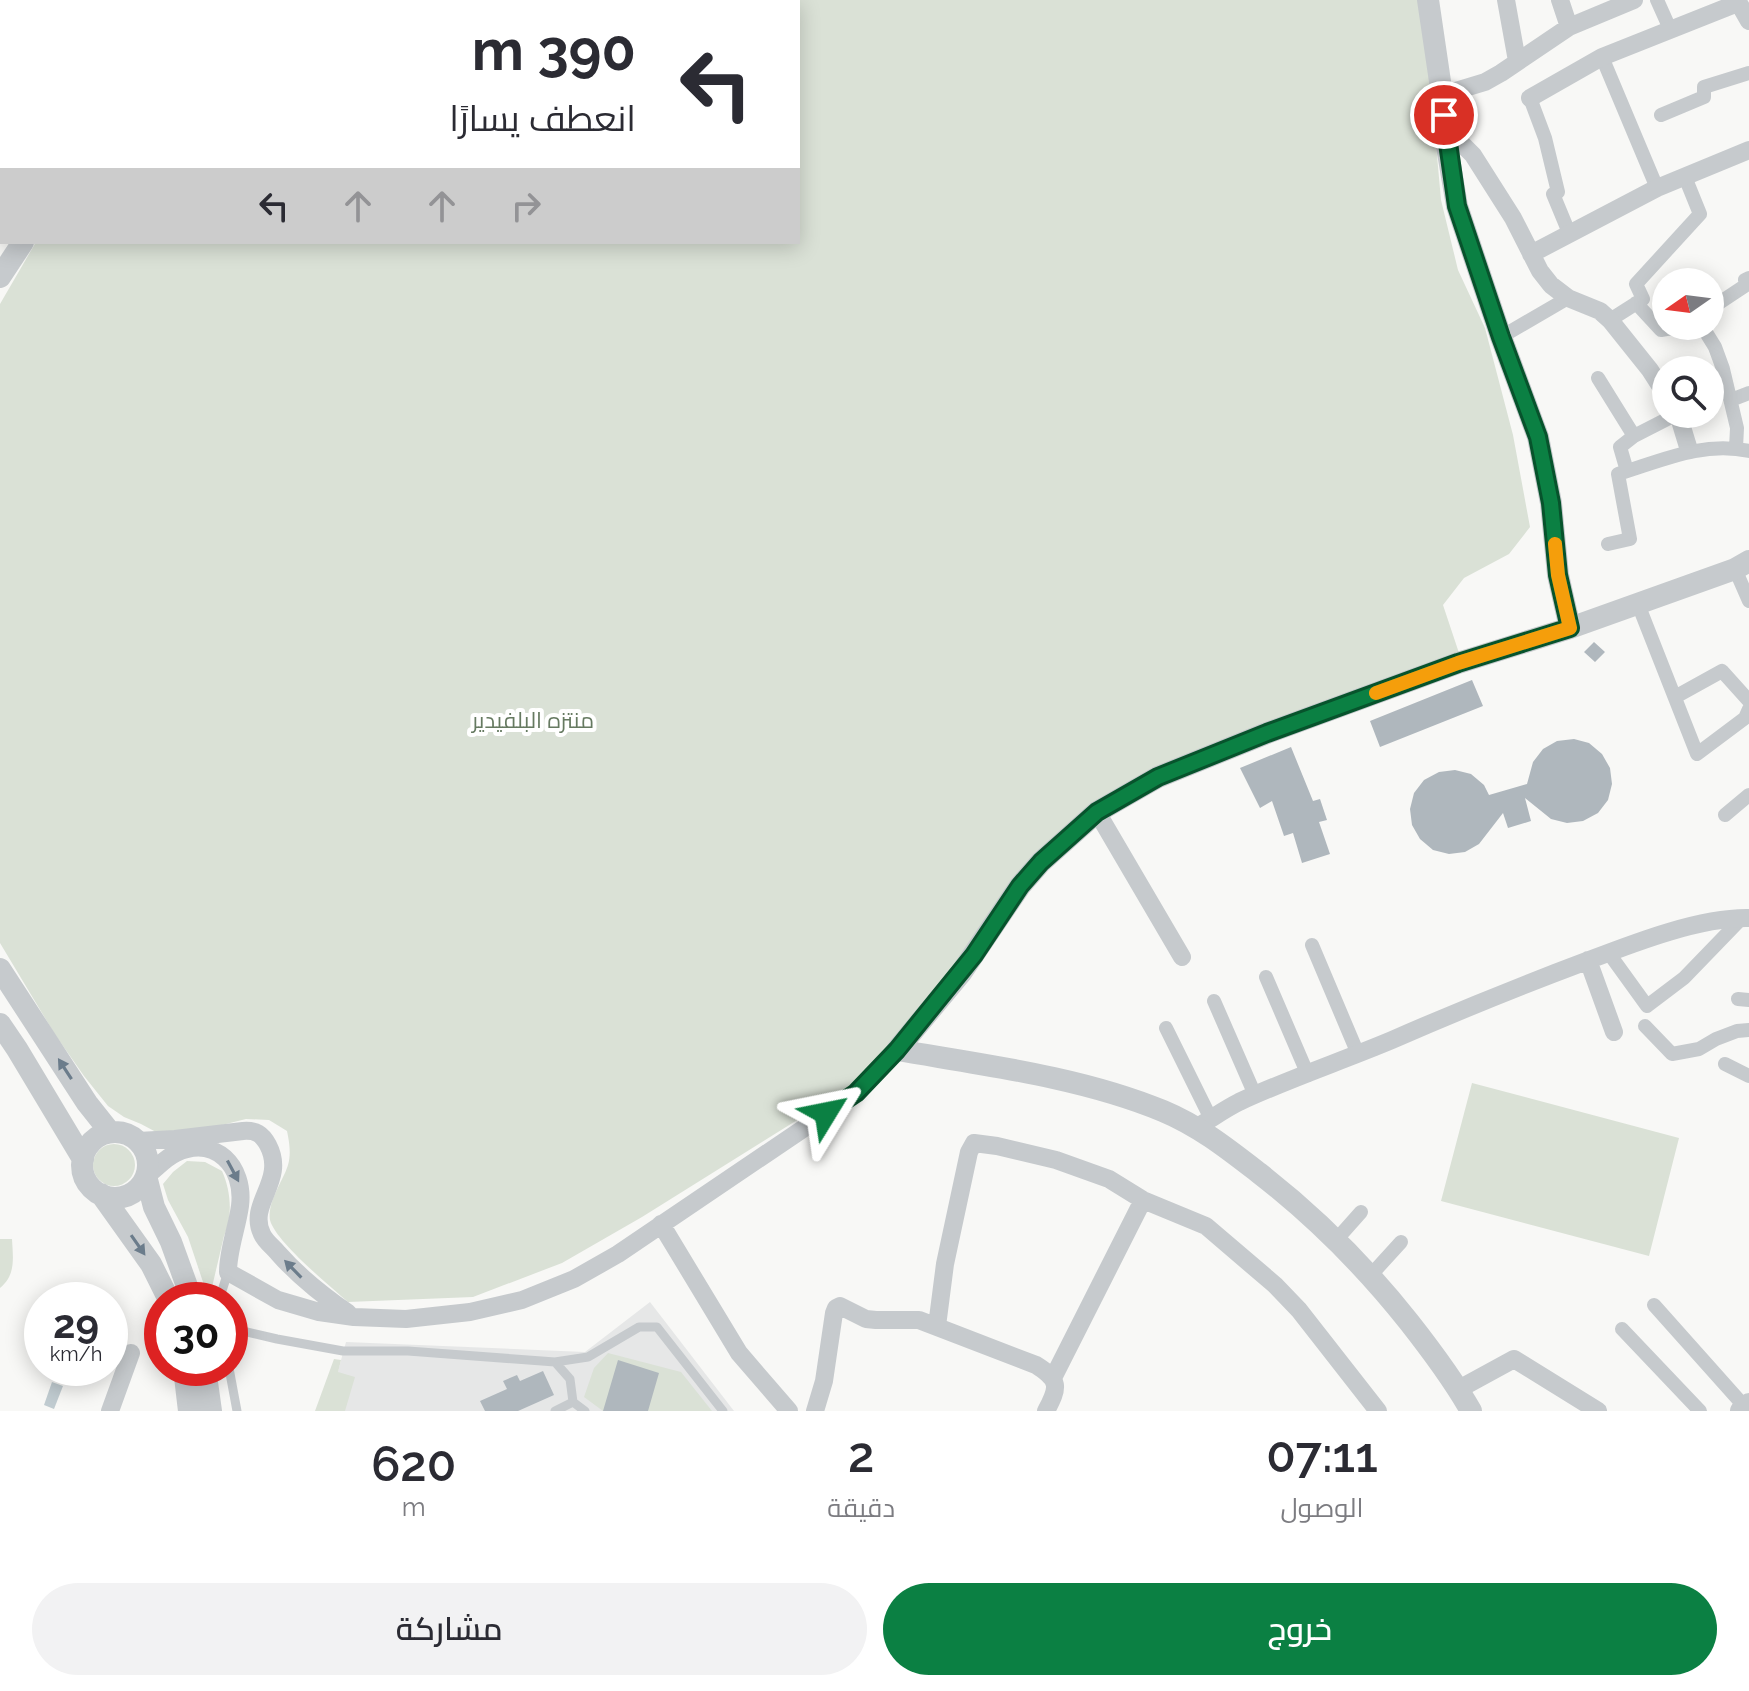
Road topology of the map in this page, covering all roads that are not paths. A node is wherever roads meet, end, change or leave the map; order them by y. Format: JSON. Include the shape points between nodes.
{"nodes":[{"id":1,"x":1428,"y":0,"type":"edge"},
{"id":2,"x":1506,"y":0,"type":"edge"},
{"id":3,"x":1560,"y":0,"type":"edge"},
{"id":4,"x":1634,"y":0,"type":"edge"},
{"id":5,"x":1657,"y":0,"type":"edge"},
{"id":6,"x":1738,"y":2,"type":"edge"},
{"id":7,"x":1749,"y":21,"type":"edge"},
{"id":8,"x":1569,"y":27,"type":"junction"},
{"id":9,"x":1670,"y":29,"type":"junction"},
{"id":10,"x":1602,"y":57,"type":"junction"},
{"id":11,"x":1517,"y":61,"type":"junction"},
{"id":12,"x":1749,"y":73,"type":"edge"},
{"id":13,"x":1442,"y":95,"type":"junction"},
{"id":14,"x":1530,"y":98,"type":"joint"},
{"id":15,"x":1661,"y":115,"type":"dead end"},
{"id":16,"x":1445,"y":135,"type":"junction"},
{"id":17,"x":1749,"y":150,"type":"edge"},
{"id":18,"x":1685,"y":177,"type":"junction"},
{"id":19,"x":1657,"y":188,"type":"junction"},
{"id":20,"x":1570,"y":235,"type":"junction"},
{"id":21,"x":22,"y":244,"type":"edge"},
{"id":22,"x":1531,"y":254,"type":"junction"},
{"id":23,"x":0,"y":277,"type":"edge"},
{"id":24,"x":1749,"y":278,"type":"edge"},
{"id":25,"x":1568,"y":298,"type":"junction"},
{"id":26,"x":1724,"y":300,"type":"edge"},
{"id":27,"x":1636,"y":303,"type":"junction"},
{"id":28,"x":1610,"y":320,"type":"junction"},
{"id":29,"x":1652,"y":320,"type":"edge"},
{"id":30,"x":1501,"y":337,"type":"junction"},
{"id":31,"x":1711,"y":340,"type":"edge"},
{"id":32,"x":1652,"y":373,"type":"edge"},
{"id":33,"x":1598,"y":378,"type":"dead end"},
{"id":34,"x":1749,"y":393,"type":"edge"},
{"id":35,"x":1731,"y":400,"type":"junction"},
{"id":36,"x":1652,"y":427,"type":"edge"},
{"id":37,"x":1682,"y":428,"type":"edge"},
{"id":38,"x":1634,"y":436,"type":"junction"},
{"id":39,"x":1742,"y":449,"type":"edge"},
{"id":40,"x":1689,"y":450,"type":"junction"},
{"id":41,"x":1627,"y":471,"type":"junction"},
{"id":42,"x":1608,"y":544,"type":"dead end"},
{"id":43,"x":1742,"y":565,"type":"edge"},
{"id":44,"x":1749,"y":601,"type":"edge"},
{"id":45,"x":1638,"y":604,"type":"junction"},
{"id":46,"x":1570,"y":628,"type":"junction"},
{"id":47,"x":1675,"y":697,"type":"junction"},
{"id":48,"x":1749,"y":701,"type":"edge"},
{"id":49,"x":1749,"y":709,"type":"edge"},
{"id":50,"x":1749,"y":795,"type":"edge"},
{"id":51,"x":1097,"y":812,"type":"junction"},
{"id":52,"x":1725,"y":815,"type":"dead end"},
{"id":53,"x":1746,"y":918,"type":"edge"},
{"id":54,"x":1312,"y":945,"type":"dead end"},
{"id":55,"x":1608,"y":952,"type":"junction"},
{"id":56,"x":1182,"y":957,"type":"dead end"},
{"id":57,"x":1588,"y":960,"type":"junction"},
{"id":58,"x":0,"y":969,"type":"edge"},
{"id":59,"x":1266,"y":977,"type":"dead end"},
{"id":60,"x":1214,"y":1001,"type":"dead end"},
{"id":61,"x":0,"y":1024,"type":"edge"},
{"id":62,"x":1645,"y":1026,"type":"dead end"},
{"id":63,"x":1166,"y":1028,"type":"dead end"},
{"id":64,"x":1749,"y":1030,"type":"edge"},
{"id":65,"x":1614,"y":1032,"type":"dead end"},
{"id":66,"x":897,"y":1050,"type":"junction"},
{"id":67,"x":1358,"y":1054,"type":"junction"},
{"id":68,"x":1725,"y":1064,"type":"dead end"},
{"id":69,"x":1308,"y":1075,"type":"junction"},
{"id":70,"x":1749,"y":1076,"type":"edge"},
{"id":71,"x":1255,"y":1095,"type":"junction"},
{"id":72,"x":1204,"y":1123,"type":"junction"},
{"id":73,"x":110,"y":1132,"type":"junction"},
{"id":74,"x":138,"y":1141,"type":"junction"},
{"id":75,"x":83,"y":1159,"type":"junction"},
{"id":76,"x":146,"y":1176,"type":"junction"},
{"id":77,"x":101,"y":1194,"type":"junction"},
{"id":78,"x":1143,"y":1200,"type":"junction"},
{"id":79,"x":1361,"y":1212,"type":"dead end"},
{"id":80,"x":661,"y":1224,"type":"junction"},
{"id":81,"x":1337,"y":1239,"type":"junction"},
{"id":82,"x":1401,"y":1242,"type":"dead end"},
{"id":83,"x":228,"y":1272,"type":"junction"},
{"id":84,"x":1371,"y":1275,"type":"junction"},
{"id":85,"x":160,"y":1282,"type":"edge"},
{"id":86,"x":185,"y":1282,"type":"edge"},
{"id":87,"x":225,"y":1282,"type":"edge"},
{"id":88,"x":1654,"y":1305,"type":"dead end"},
{"id":89,"x":354,"y":1317,"type":"junction"},
{"id":90,"x":937,"y":1326,"type":"junction"},
{"id":91,"x":1622,"y":1329,"type":"dead end"},
{"id":92,"x":248,"y":1332,"type":"edge"},
{"id":93,"x":131,"y":1353,"type":"dead end"},
{"id":94,"x":555,"y":1362,"type":"junction"},
{"id":95,"x":1053,"y":1378,"type":"junction"},
{"id":96,"x":186,"y":1386,"type":"edge"},
{"id":97,"x":208,"y":1386,"type":"edge"},
{"id":98,"x":232,"y":1386,"type":"edge"},
{"id":99,"x":1459,"y":1389,"type":"junction"},
{"id":100,"x":573,"y":1402,"type":"junction"},
{"id":101,"x":1745,"y":1408,"type":"edge"},
{"id":102,"x":110,"y":1411,"type":"edge"},
{"id":103,"x":189,"y":1411,"type":"edge"},
{"id":104,"x":211,"y":1411,"type":"edge"},
{"id":105,"x":237,"y":1411,"type":"edge"},
{"id":106,"x":555,"y":1411,"type":"edge"},
{"id":107,"x":585,"y":1411,"type":"edge"},
{"id":108,"x":723,"y":1411,"type":"edge"},
{"id":109,"x":789,"y":1411,"type":"edge"},
{"id":110,"x":815,"y":1411,"type":"edge"},
{"id":111,"x":1046,"y":1411,"type":"edge"},
{"id":112,"x":1378,"y":1411,"type":"edge"},
{"id":113,"x":1471,"y":1411,"type":"edge"},
{"id":114,"x":1598,"y":1411,"type":"edge"},
{"id":115,"x":1700,"y":1411,"type":"edge"}],
"edges":[{"from":1,"to":13,"type":"street"},
{"from":2,"to":11,"type":"street"},
{"from":3,"to":8,"type":"street"},
{"from":4,"to":8,"type":"street"},
{"from":5,"to":9,"type":"street"},
{"from":6,"to":7,"type":"street"},
{"from":6,"to":9,"type":"street"},
{"from":8,"to":11,"type":"street"},
{"from":9,"to":10,"type":"street"},
{"from":10,"to":14,"type":"street"},
{"from":10,"to":19,"type":"street"},
{"from":11,"to":13,"type":"street","via":[[1485,82]]},
{"from":12,"to":15,"type":"street","via":[[1704,87],[1704,97]]},
{"from":13,"to":16,"type":"street"},
{"from":14,"to":20,"type":"street","via":[[1558,192],[1553,194]]},
{"from":16,"to":22,"type":"street","via":[[1473,155]]},
{"from":16,"to":30,"type":"street","via":[[1457,206]]},
{"from":17,"to":18,"type":"street"},
{"from":18,"to":19,"type":"street"},
{"from":18,"to":27,"type":"street","via":[[1700,214],[1636,284],[1643,299]]},
{"from":19,"to":20,"type":"street"},
{"from":20,"to":22,"type":"street"},
{"from":21,"to":23,"type":"street"},
{"from":22,"to":25,"type":"street","via":[[1551,285]]},
{"from":24,"to":26,"type":"street"},
{"from":25,"to":28,"type":"street"},
{"from":25,"to":30,"type":"street"},
{"from":27,"to":28,"type":"street"},
{"from":27,"to":29,"type":"street"},
{"from":28,"to":32,"type":"street"},
{"from":30,"to":46,"type":"street","via":[[1538,437]]},
{"from":31,"to":35,"type":"street"},
{"from":33,"to":38,"type":"street"},
{"from":34,"to":35,"type":"street"},
{"from":35,"to":39,"type":"street"},
{"from":36,"to":38,"type":"street"},
{"from":37,"to":40,"type":"street"},
{"from":38,"to":41,"type":"street","via":[[1620,447]]},
{"from":39,"to":40,"type":"street"},
{"from":40,"to":41,"type":"street"},
{"from":41,"to":42,"type":"street","via":[[1618,474],[1630,539]]},
{"from":43,"to":44,"type":"street"},
{"from":43,"to":45,"type":"street"},
{"from":45,"to":46,"type":"street"},
{"from":45,"to":47,"type":"street"},
{"from":46,"to":51,"type":"street","via":[[1267,733],[1158,777]]},
{"from":47,"to":48,"type":"street","via":[[1722,671]]},
{"from":47,"to":49,"type":"street","via":[[1697,754],[1745,718]]},
{"from":50,"to":52,"type":"street"},
{"from":51,"to":56,"type":"street"},
{"from":51,"to":66,"type":"street","via":[[1020,886],[974,955]]},
{"from":53,"to":55,"type":"street","via":[[1690,927]]},
{"from":53,"to":55,"type":"street","via":[[1647,1006]]},
{"from":54,"to":67,"type":"street"},
{"from":55,"to":57,"type":"street"},
{"from":57,"to":65,"type":"street"},
{"from":57,"to":67,"type":"street"},
{"from":73,"to":58,"type":"street","one_way":true},
{"from":59,"to":69,"type":"street"},
{"from":60,"to":71,"type":"street"},
{"from":61,"to":75,"type":"street"},
{"from":62,"to":64,"type":"street","via":[[1672,1054]]},
{"from":63,"to":72,"type":"street"},
{"from":66,"to":72,"type":"street","via":[[1079,1085]]},
{"from":66,"to":80,"type":"street","via":[[856,1093]]},
{"from":67,"to":69,"type":"street"},
{"from":68,"to":70,"type":"street"},
{"from":69,"to":71,"type":"street"},
{"from":71,"to":72,"type":"street"},
{"from":72,"to":81,"type":"street","via":[[1217,1140]]},
{"from":73,"to":74,"type":"street"},
{"from":73,"to":75,"type":"street","via":[[94,1139]]},
{"from":74,"to":76,"type":"street","via":[[146,1154]]},
{"from":89,"to":74,"type":"street","one_way":true,"via":[[294,1272],[262,1235],[260,1207],[274,1170],[272,1153],[261,1135],[243,1131]]},
{"from":75,"to":77,"type":"street","via":[[88,1183]]},
{"from":76,"to":77,"type":"street","via":[[133,1193]]},
{"from":76,"to":83,"type":"street","one_way":true,"via":[[172,1155],[200,1148],[230,1162],[240,1181],[240,1204]]},
{"from":76,"to":86,"type":"street"},
{"from":77,"to":85,"type":"street","one_way":true},
{"from":78,"to":90,"type":"street","via":[[1109,1179],[1056,1160],[974,1143],[945,1264]]},
{"from":78,"to":95,"type":"street"},
{"from":78,"to":112,"type":"street","via":[[1206,1226],[1275,1285]]},
{"from":79,"to":81,"type":"street"},
{"from":80,"to":89,"type":"street","via":[[574,1279],[522,1300],[406,1319]]},
{"from":80,"to":109,"type":"street","via":[[739,1353]]},
{"from":81,"to":84,"type":"street"},
{"from":82,"to":84,"type":"street"},
{"from":83,"to":87,"type":"lane"},
{"from":83,"to":89,"type":"street","via":[[278,1300]]},
{"from":84,"to":99,"type":"street"},
{"from":88,"to":101,"type":"street"},
{"from":90,"to":95,"type":"street","via":[[1036,1365]]},
{"from":90,"to":110,"type":"street","via":[[919,1320],[866,1319],[836,1308]]},
{"from":91,"to":115,"type":"street"},
{"from":92,"to":94,"type":"lane","via":[[343,1351]]},
{"from":93,"to":102,"type":"street"},
{"from":94,"to":100,"type":"lane","via":[[570,1379]]},
{"from":94,"to":108,"type":"lane","via":[[588,1357],[639,1327],[657,1327]]},
{"from":95,"to":111,"type":"street","via":[[1055,1394]]},
{"from":96,"to":103,"type":"street"},
{"from":97,"to":104,"type":"street"},
{"from":98,"to":105,"type":"lane"},
{"from":99,"to":113,"type":"street"},
{"from":99,"to":114,"type":"street","via":[[1514,1359]]},
{"from":100,"to":106,"type":"lane"},
{"from":100,"to":107,"type":"lane"}]}
